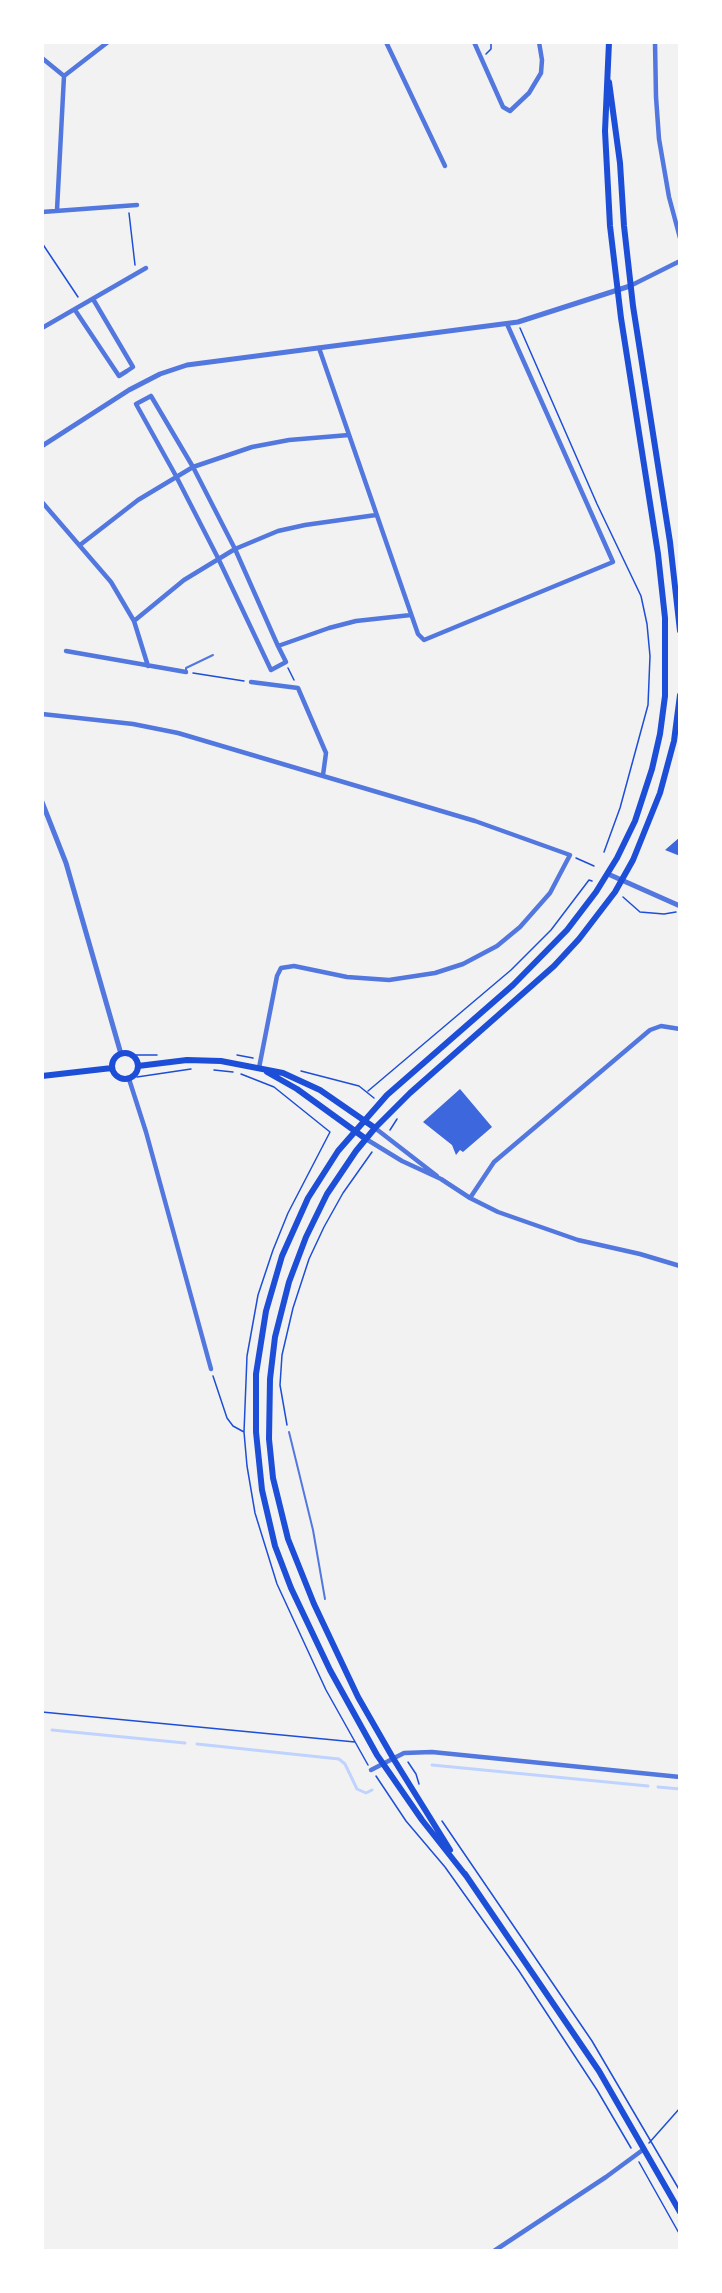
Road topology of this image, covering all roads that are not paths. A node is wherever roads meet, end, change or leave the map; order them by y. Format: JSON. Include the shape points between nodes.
{"nodes":[{"id":1,"x":108,"y":42,"type":"edge"},
{"id":2,"x":386,"y":42,"type":"edge"},
{"id":3,"x":474,"y":42,"type":"edge"},
{"id":4,"x":539,"y":42,"type":"edge"},
{"id":5,"x":609,"y":42,"type":"edge"},
{"id":6,"x":655,"y":42,"type":"edge"},
{"id":7,"x":42,"y":58,"type":"edge"},
{"id":8,"x":608,"y":75,"type":"junction"},
{"id":9,"x":64,"y":76,"type":"junction"},
{"id":10,"x":445,"y":166,"type":"dead end"},
{"id":11,"x":137,"y":206,"type":"dead end"},
{"id":12,"x":57,"y":210,"type":"junction"},
{"id":13,"x":42,"y":212,"type":"edge"},
{"id":14,"x":680,"y":238,"type":"edge"},
{"id":15,"x":680,"y":261,"type":"edge"},
{"id":16,"x":146,"y":268,"type":"dead end"},
{"id":17,"x":630,"y":286,"type":"junction"},
{"id":18,"x":617,"y":291,"type":"junction"},
{"id":19,"x":93,"y":299,"type":"junction"},
{"id":20,"x":75,"y":310,"type":"junction"},
{"id":21,"x":507,"y":324,"type":"junction"},
{"id":22,"x":42,"y":328,"type":"edge"},
{"id":23,"x":319,"y":348,"type":"junction"},
{"id":24,"x":349,"y":435,"type":"junction"},
{"id":25,"x":42,"y":446,"type":"edge"},
{"id":26,"x":193,"y":467,"type":"junction"},
{"id":27,"x":176,"y":476,"type":"junction"},
{"id":28,"x":42,"y":502,"type":"edge"},
{"id":29,"x":376,"y":515,"type":"junction"},
{"id":30,"x":80,"y":545,"type":"junction"},
{"id":31,"x":235,"y":549,"type":"junction"},
{"id":32,"x":218,"y":558,"type":"junction"},
{"id":33,"x":411,"y":615,"type":"junction"},
{"id":34,"x":134,"y":621,"type":"junction"},
{"id":35,"x":680,"y":631,"type":"edge"},
{"id":36,"x":278,"y":646,"type":"junction"},
{"id":37,"x":66,"y":651,"type":"dead end"},
{"id":38,"x":213,"y":655,"type":"dead end"},
{"id":39,"x":148,"y":666,"type":"junction"},
{"id":40,"x":186,"y":672,"type":"joint"},
{"id":41,"x":251,"y":682,"type":"road end"},
{"id":42,"x":680,"y":695,"type":"edge"},
{"id":43,"x":42,"y":714,"type":"edge"},
{"id":44,"x":323,"y":775,"type":"junction"},
{"id":45,"x":42,"y":802,"type":"edge"},
{"id":46,"x":608,"y":874,"type":"junction"},
{"id":47,"x":622,"y":880,"type":"junction"},
{"id":48,"x":680,"y":906,"type":"edge"},
{"id":49,"x":680,"y":1029,"type":"edge"},
{"id":50,"x":122,"y":1054,"type":"junction"},
{"id":51,"x":138,"y":1066,"type":"junction"},
{"id":52,"x":112,"y":1068,"type":"junction"},
{"id":53,"x":259,"y":1068,"type":"junction"},
{"id":54,"x":42,"y":1076,"type":"edge"},
{"id":55,"x":131,"y":1078,"type":"junction"},
{"id":56,"x":364,"y":1119,"type":"junction"},
{"id":57,"x":375,"y":1128,"type":"junction"},
{"id":58,"x":354,"y":1130,"type":"junction"},
{"id":59,"x":366,"y":1139,"type":"junction"},
{"id":60,"x":441,"y":1179,"type":"junction"},
{"id":61,"x":470,"y":1198,"type":"junction"},
{"id":62,"x":680,"y":1266,"type":"edge"},
{"id":63,"x":212,"y":1369,"type":"road end"},
{"id":64,"x":289,"y":1432,"type":"road end"},
{"id":65,"x":325,"y":1599,"type":"dead end"},
{"id":66,"x":393,"y":1758,"type":"junction"},
{"id":67,"x":382,"y":1763,"type":"junction"},
{"id":68,"x":371,"y":1770,"type":"road end"},
{"id":69,"x":680,"y":1777,"type":"edge"},
{"id":70,"x":467,"y":1876,"type":"junction"},
{"id":71,"x":644,"y":2149,"type":"junction"},
{"id":72,"x":680,"y":2212,"type":"edge"},
{"id":73,"x":494,"y":2251,"type":"edge"}],
"edges":[{"from":1,"to":9,"type":"street"},
{"from":2,"to":10,"type":"street"},
{"from":3,"to":4,"type":"street","via":[[502,107],[510,111],[529,93],[541,73]]},
{"from":5,"to":8,"type":"main road"},
{"from":6,"to":14,"type":"street","via":[[659,139]]},
{"from":7,"to":9,"type":"street"},
{"from":8,"to":17,"type":"main road"},
{"from":8,"to":18,"type":"main road","via":[[607,179]]},
{"from":9,"to":12,"type":"street"},
{"from":11,"to":12,"type":"street"},
{"from":12,"to":13,"type":"street"},
{"from":15,"to":17,"type":"street"},
{"from":16,"to":19,"type":"street"},
{"from":17,"to":18,"type":"street"},
{"from":17,"to":35,"type":"main road"},
{"from":18,"to":21,"type":"street"},
{"from":18,"to":46,"type":"main road","via":[[658,554],[666,666],[663,718],[652,769],[635,821]]},
{"from":19,"to":20,"type":"street"},
{"from":19,"to":20,"type":"street","via":[[133,367],[119,376]]},
{"from":20,"to":22,"type":"street"},
{"from":21,"to":23,"type":"street"},
{"from":21,"to":33,"type":"street","via":[[613,562],[430,639],[420,638]]},
{"from":23,"to":24,"type":"street"},
{"from":23,"to":25,"type":"street","via":[[225,358],[167,371],[121,394]]},
{"from":24,"to":26,"type":"street","via":[[252,447]]},
{"from":24,"to":29,"type":"street"},
{"from":26,"to":27,"type":"street"},
{"from":26,"to":27,"type":"street","via":[[151,396],[136,404]]},
{"from":26,"to":31,"type":"street"},
{"from":27,"to":30,"type":"street"},
{"from":27,"to":32,"type":"street"},
{"from":28,"to":30,"type":"street"},
{"from":29,"to":31,"type":"street","via":[[278,531]]},
{"from":29,"to":33,"type":"street"},
{"from":30,"to":34,"type":"street","via":[[111,582]]},
{"from":31,"to":32,"type":"street"},
{"from":31,"to":36,"type":"street"},
{"from":32,"to":34,"type":"street"},
{"from":32,"to":36,"type":"street","via":[[271,670],[285,662]]},
{"from":33,"to":36,"type":"street","via":[[356,621]]},
{"from":34,"to":39,"type":"street"},
{"from":37,"to":39,"type":"street"},
{"from":38,"to":40,"type":"lane","via":[[186,668]]},
{"from":39,"to":40,"type":"street"},
{"from":41,"to":44,"type":"street","via":[[298,688],[326,753]]},
{"from":42,"to":47,"type":"main road","via":[[674,741],[660,793]]},
{"from":43,"to":44,"type":"street","via":[[161,729]]},
{"from":44,"to":53,"type":"street","via":[[475,820],[570,855],[550,893],[520,927],[497,946],[463,964],[429,975],[389,980],[347,977],[294,966],[281,969]]},
{"from":45,"to":50,"type":"street","via":[[66,863]]},
{"from":46,"to":47,"type":"street"},
{"from":46,"to":56,"type":"main road","via":[[544,956]]},
{"from":47,"to":48,"type":"street"},
{"from":47,"to":57,"type":"main road","via":[[596,919],[555,966]]},
{"from":49,"to":61,"type":"street","via":[[661,1026],[650,1030],[494,1162]]},
{"from":50,"to":51,"type":"main road","via":[[132,1056]]},
{"from":50,"to":52,"type":"main road","via":[[114,1060]]},
{"from":51,"to":53,"type":"main road","via":[[199,1060]]},
{"from":51,"to":55,"type":"main road"},
{"from":52,"to":54,"type":"main road"},
{"from":52,"to":55,"type":"main road","via":[[119,1078]]},
{"from":53,"to":56,"type":"main road","via":[[302,1081]]},
{"from":53,"to":58,"type":"main road","via":[[297,1089]]},
{"from":55,"to":63,"type":"street"},
{"from":56,"to":57,"type":"main road"},
{"from":56,"to":58,"type":"main road"},
{"from":57,"to":59,"type":"main road"},
{"from":57,"to":60,"type":"street"},
{"from":58,"to":59,"type":"main road"},
{"from":58,"to":67,"type":"main road","via":[[308,1198],[277,1271],[259,1347],[256,1432],[262,1490],[282,1566],[330,1670]]},
{"from":59,"to":60,"type":"street"},
{"from":59,"to":66,"type":"main road","via":[[319,1209],[293,1269],[273,1350],[269,1431],[276,1495],[296,1562],[346,1673]]},
{"from":60,"to":61,"type":"street"},
{"from":61,"to":62,"type":"street","via":[[559,1234]]},
{"from":64,"to":65,"type":"lane"},
{"from":66,"to":67,"type":"street"},
{"from":66,"to":69,"type":"street","via":[[440,1752]]},
{"from":66,"to":70,"type":"main road"},
{"from":67,"to":68,"type":"street"},
{"from":67,"to":70,"type":"main road"},
{"from":70,"to":71,"type":"main road","via":[[581,2044]]},
{"from":71,"to":72,"type":"main road"},
{"from":71,"to":73,"type":"street"}]}
